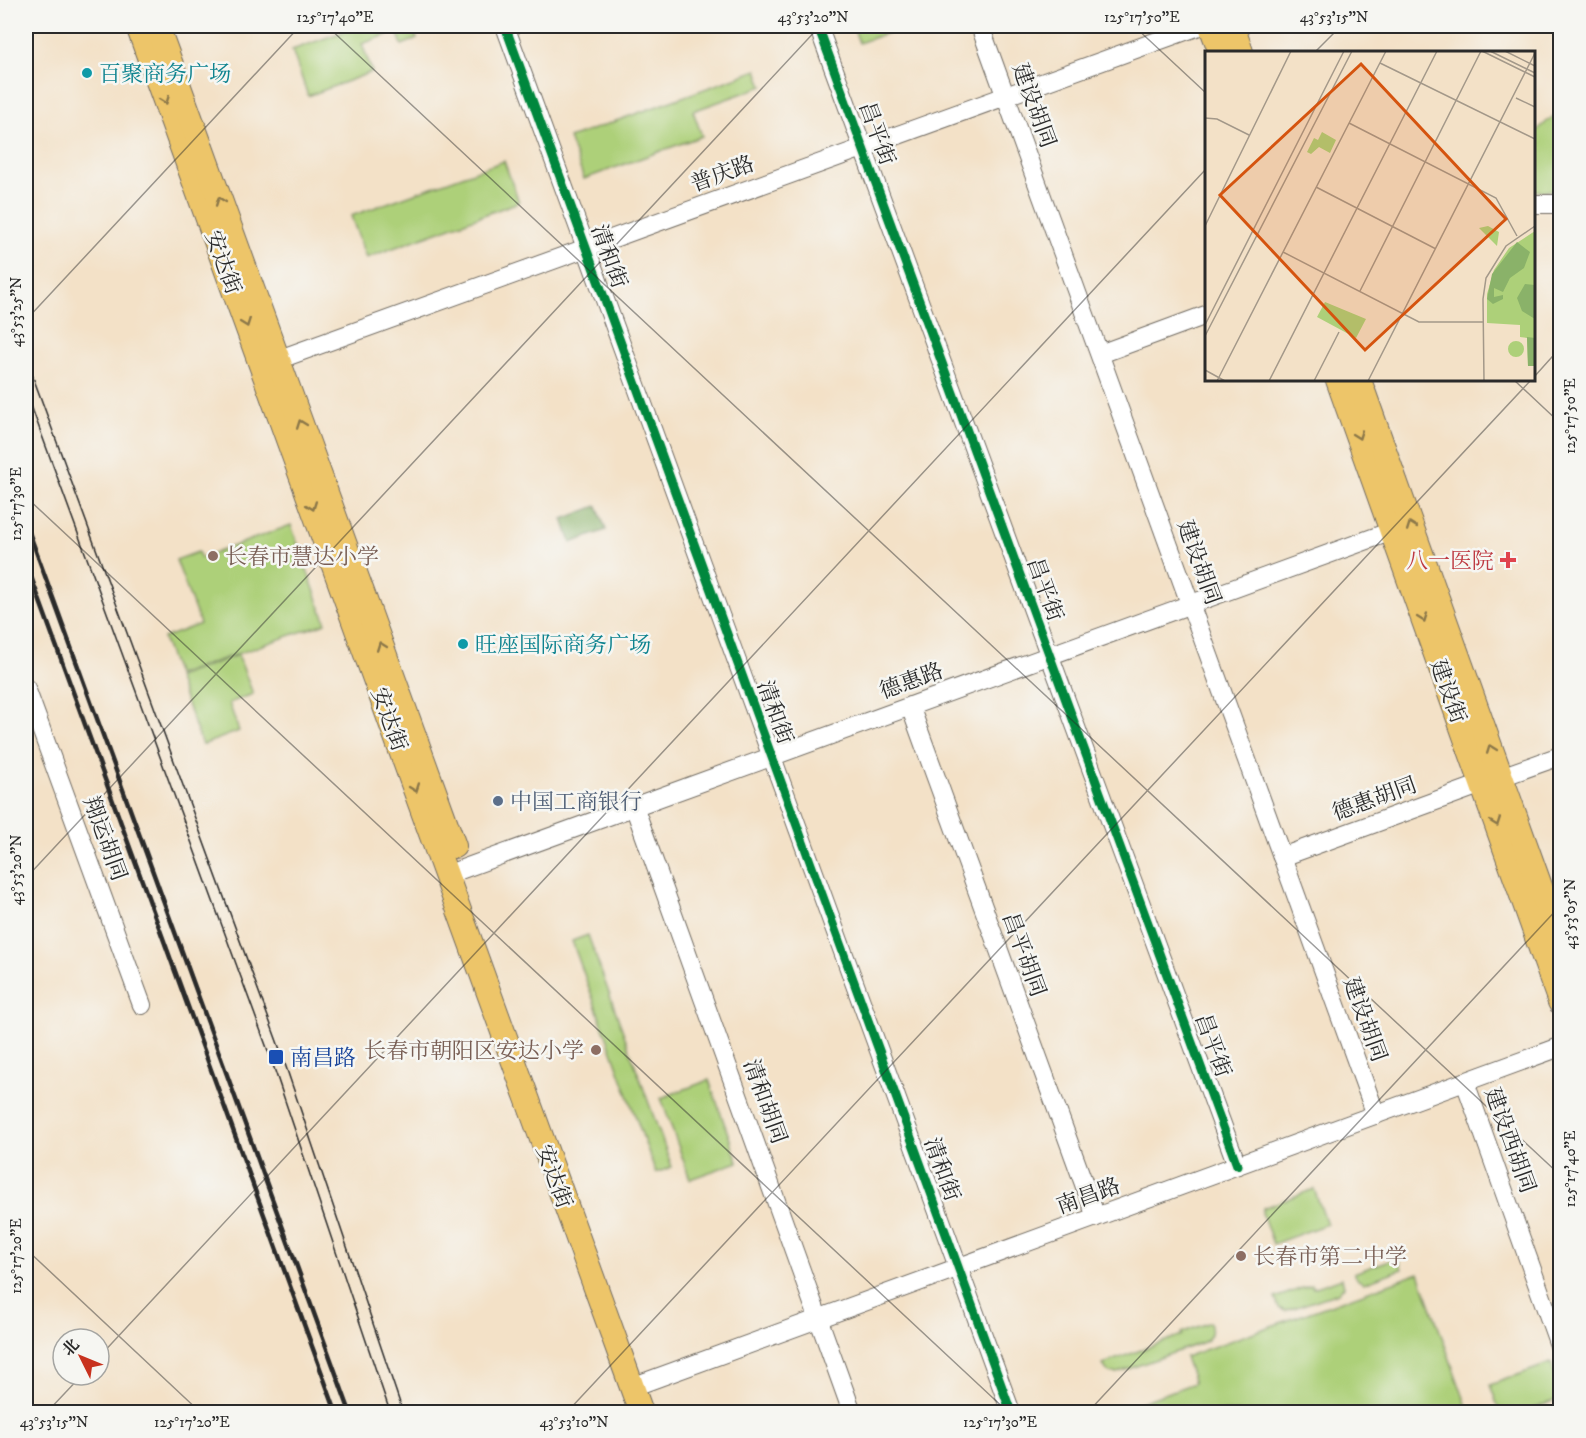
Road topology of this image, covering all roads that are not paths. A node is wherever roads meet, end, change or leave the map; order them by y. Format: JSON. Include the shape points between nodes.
{"nodes":[{"id":1,"x":138,"y":26,"type":"edge"},
{"id":2,"x":157,"y":26,"type":"edge"},
{"id":3,"x":505,"y":26,"type":"edge"},
{"id":4,"x":818,"y":26,"type":"edge"},
{"id":5,"x":980,"y":26,"type":"edge"},
{"id":6,"x":1199,"y":26,"type":"edge"},
{"id":7,"x":1211,"y":26,"type":"edge"},
{"id":8,"x":1232,"y":26,"type":"edge"},
{"id":9,"x":1221,"y":51,"type":"edge"},
{"id":10,"x":1241,"y":51,"type":"edge"},
{"id":11,"x":1006,"y":95,"type":"junction"},
{"id":12,"x":862,"y":148,"type":"junction"},
{"id":13,"x":1535,"y":204,"type":"edge"},
{"id":14,"x":1560,"y":204,"type":"edge"},
{"id":15,"x":586,"y":248,"type":"junction"},
{"id":16,"x":1205,"y":315,"type":"edge"},
{"id":17,"x":1100,"y":354,"type":"junction"},
{"id":18,"x":270,"y":363,"type":"junction"},
{"id":19,"x":1338,"y":381,"type":"edge"},
{"id":20,"x":1359,"y":381,"type":"edge"},
{"id":21,"x":1392,"y":531,"type":"junction"},
{"id":22,"x":1190,"y":604,"type":"junction"},
{"id":23,"x":1050,"y":656,"type":"junction"},
{"id":24,"x":26,"y":688,"type":"edge"},
{"id":25,"x":910,"y":706,"type":"junction"},
{"id":26,"x":772,"y":756,"type":"junction"},
{"id":27,"x":1560,"y":756,"type":"edge"},
{"id":28,"x":1492,"y":780,"type":"junction"},
{"id":29,"x":634,"y":806,"type":"junction"},
{"id":30,"x":1282,"y":857,"type":"junction"},
{"id":31,"x":454,"y":872,"type":"junction"},
{"id":32,"x":1560,"y":942,"type":"edge"},
{"id":33,"x":1560,"y":1002,"type":"edge"},
{"id":34,"x":142,"y":1005,"type":"dead end"},
{"id":35,"x":1560,"y":1047,"type":"edge"},
{"id":36,"x":1465,"y":1082,"type":"junction"},
{"id":37,"x":1376,"y":1115,"type":"junction"},
{"id":38,"x":1237,"y":1166,"type":"junction"},
{"id":39,"x":1096,"y":1217,"type":"junction"},
{"id":40,"x":959,"y":1267,"type":"junction"},
{"id":41,"x":818,"y":1319,"type":"junction"},
{"id":42,"x":1560,"y":1348,"type":"edge"},
{"id":43,"x":639,"y":1384,"type":"junction"},
{"id":44,"x":641,"y":1413,"type":"edge"},
{"id":45,"x":658,"y":1413,"type":"edge"},
{"id":46,"x":852,"y":1413,"type":"edge"},
{"id":47,"x":1011,"y":1413,"type":"edge"}],
"edges":[{"from":1,"to":18,"type":"main road","name":"安达街","one_way":true},
{"from":18,"to":2,"type":"main road","name":"安达街","one_way":true},
{"from":3,"to":15,"type":"street","name":"清和街"},
{"from":4,"to":12,"type":"street","name":"昌平街"},
{"from":5,"to":11,"type":"street","name":"建设胡同"},
{"from":6,"to":11,"type":"street","name":"普庆路"},
{"from":7,"to":9,"type":"main road"},
{"from":8,"to":10,"type":"main road"},
{"from":11,"to":12,"type":"street","name":"普庆路"},
{"from":11,"to":17,"type":"street","name":"建设胡同"},
{"from":12,"to":15,"type":"street","name":"普庆路"},
{"from":12,"to":23,"type":"street","name":"昌平街"},
{"from":13,"to":14,"type":"street"},
{"from":15,"to":18,"type":"street","name":"普庆路"},
{"from":15,"to":26,"type":"street","name":"清和街"},
{"from":16,"to":17,"type":"street"},
{"from":17,"to":22,"type":"street","name":"建设胡同"},
{"from":18,"to":31,"type":"main road","name":"安达街"},
{"from":19,"to":21,"type":"main road","name":"建设街","one_way":true},
{"from":28,"to":20,"type":"main road","name":"建设街","one_way":true},
{"from":21,"to":22,"type":"street","name":"德惠路"},
{"from":21,"to":28,"type":"main road","name":"建设街","one_way":true},
{"from":22,"to":23,"type":"street","name":"德惠路"},
{"from":22,"to":30,"type":"street","name":"建设胡同"},
{"from":23,"to":25,"type":"street","name":"德惠路"},
{"from":23,"to":38,"type":"street","name":"昌平街"},
{"from":24,"to":34,"type":"street","name":"翔运胡同"},
{"from":25,"to":26,"type":"street","name":"德惠路"},
{"from":25,"to":39,"type":"street","name":"昌平胡同"},
{"from":26,"to":29,"type":"street","name":"德惠路"},
{"from":26,"to":40,"type":"street","name":"清和街"},
{"from":27,"to":28,"type":"street","name":"德惠胡同"},
{"from":28,"to":30,"type":"street","name":"德惠胡同"},
{"from":28,"to":32,"type":"main road","name":"建设街"},
{"from":28,"to":33,"type":"main road","name":"建设街","one_way":true},
{"from":29,"to":31,"type":"street","name":"德惠路"},
{"from":29,"to":41,"type":"street","name":"清和胡同"},
{"from":30,"to":37,"type":"street","name":"建设胡同"},
{"from":31,"to":43,"type":"main road","name":"安达街"},
{"from":35,"to":36,"type":"street","name":"南昌路"},
{"from":36,"to":37,"type":"street","name":"南昌路"},
{"from":36,"to":42,"type":"street","name":"建设西胡同"},
{"from":37,"to":38,"type":"street","name":"南昌路"},
{"from":38,"to":39,"type":"street","name":"南昌路"},
{"from":39,"to":40,"type":"street","name":"南昌路"},
{"from":40,"to":41,"type":"street","name":"南昌路"},
{"from":40,"to":47,"type":"street","name":"清和街"},
{"from":41,"to":43,"type":"street","name":"南昌路"},
{"from":41,"to":46,"type":"street","name":"清和胡同"},
{"from":43,"to":44,"type":"main road","name":"安达街"},
{"from":43,"to":45,"type":"main road","name":"安达街"}]}
